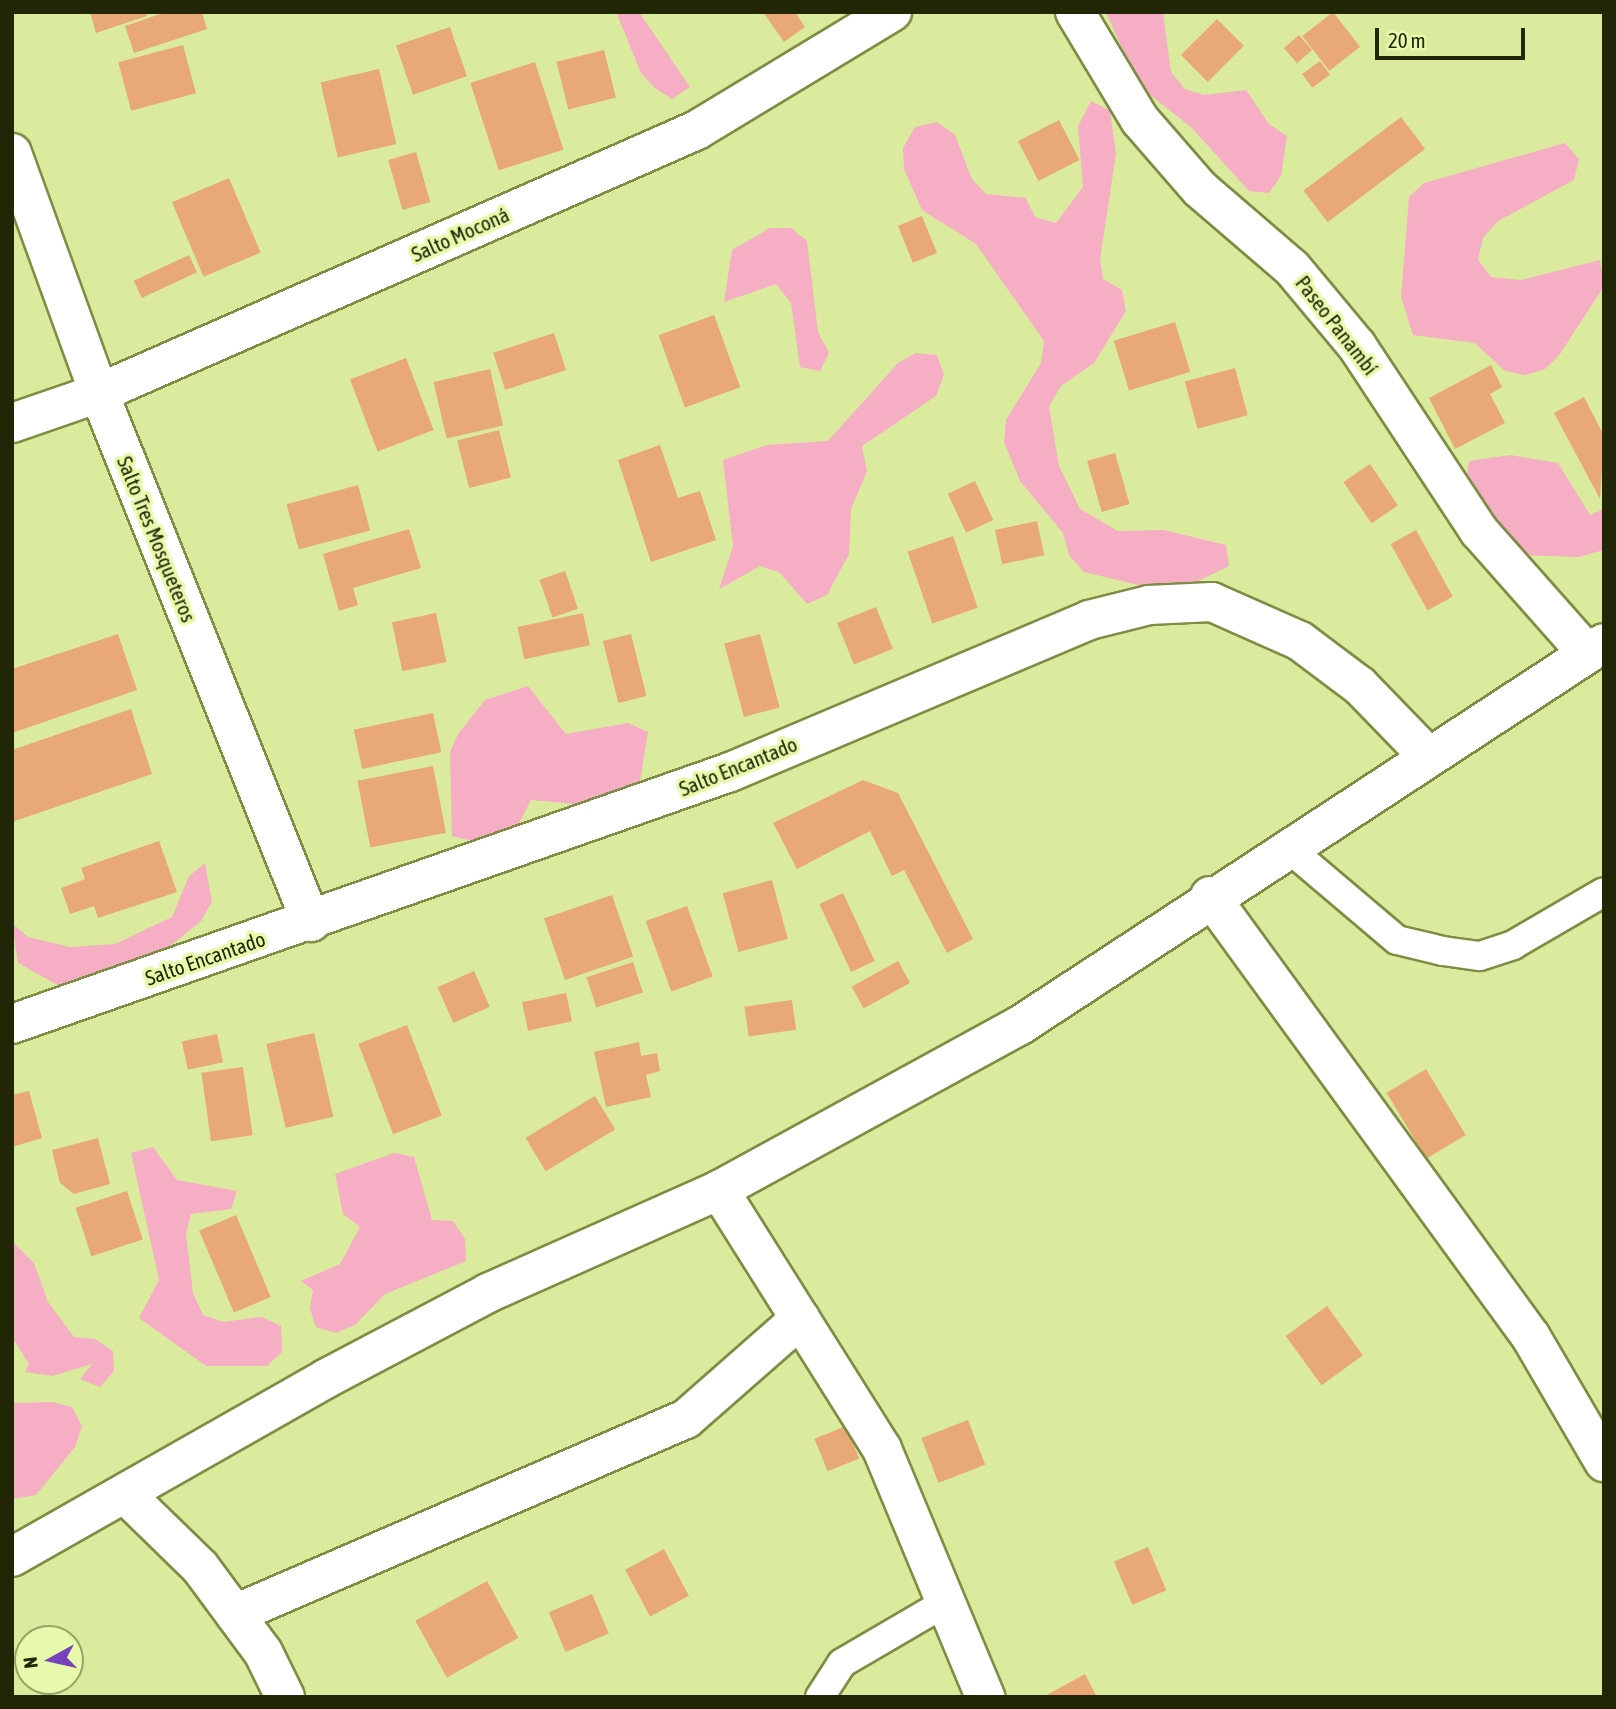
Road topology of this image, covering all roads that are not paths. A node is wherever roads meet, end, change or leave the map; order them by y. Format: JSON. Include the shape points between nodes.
{"nodes":[{"id":1,"x":892,"y":12,"type":"edge"},
{"id":2,"x":1075,"y":12,"type":"edge"},
{"id":3,"x":12,"y":153,"type":"edge"},
{"id":4,"x":99,"y":393,"type":"junction"},
{"id":5,"x":12,"y":423,"type":"edge"},
{"id":6,"x":1595,"y":647,"type":"edge"},
{"id":7,"x":1426,"y":754,"type":"junction"},
{"id":8,"x":1286,"y":846,"type":"junction"},
{"id":9,"x":1604,"y":892,"type":"edge"},
{"id":10,"x":1210,"y":896,"type":"junction"},
{"id":11,"x":311,"y":922,"type":"junction"},
{"id":12,"x":12,"y":1024,"type":"edge"},
{"id":13,"x":719,"y":1190,"type":"junction"},
{"id":14,"x":800,"y":1319,"type":"junction"},
{"id":15,"x":1604,"y":1462,"type":"edge"},
{"id":16,"x":126,"y":1495,"type":"junction"},
{"id":17,"x":12,"y":1557,"type":"edge"},
{"id":18,"x":943,"y":1604,"type":"junction"},
{"id":19,"x":235,"y":1614,"type":"junction"},
{"id":20,"x":285,"y":1697,"type":"edge"},
{"id":21,"x":820,"y":1697,"type":"edge"},
{"id":22,"x":985,"y":1697,"type":"edge"}],
"edges":[{"from":1,"to":4,"type":"street","name":"Salto Moconá","via":[[697,130]]},
{"from":2,"to":6,"type":"street","name":"Paseo Panambí","via":[[1140,120],[1200,189],[1292,268],[1357,346],[1479,531]]},
{"from":3,"to":4,"type":"street","name":"Salto Tres Mosqueteros"},
{"from":4,"to":5,"type":"street","name":"Salto Moconá"},
{"from":4,"to":11,"type":"street","name":"Salto Tres Mosqueteros"},
{"from":6,"to":7,"type":"street"},
{"from":7,"to":8,"type":"street"},
{"from":7,"to":11,"type":"street","name":"Salto Encantado","via":[[1360,686],[1300,641],[1212,602],[1149,605],[1089,620],[730,772]]},
{"from":8,"to":9,"type":"lane","via":[[1397,940],[1443,951],[1479,956],[1513,945]]},
{"from":8,"to":10,"type":"street"},
{"from":10,"to":13,"type":"street","via":[[1019,1026]]},
{"from":10,"to":15,"type":"street","via":[[1531,1336]]},
{"from":11,"to":12,"type":"street","name":"Salto Encantado"},
{"from":13,"to":14,"type":"street"},
{"from":13,"to":16,"type":"street","via":[[488,1293]]},
{"from":14,"to":18,"type":"street","via":[[882,1449]]},
{"from":14,"to":19,"type":"street","via":[[686,1419]]},
{"from":16,"to":17,"type":"street"},
{"from":16,"to":19,"type":"street","via":[[200,1567]]},
{"from":18,"to":21,"type":"lane","via":[[842,1663]]},
{"from":18,"to":22,"type":"street"},
{"from":19,"to":20,"type":"street"}]}
